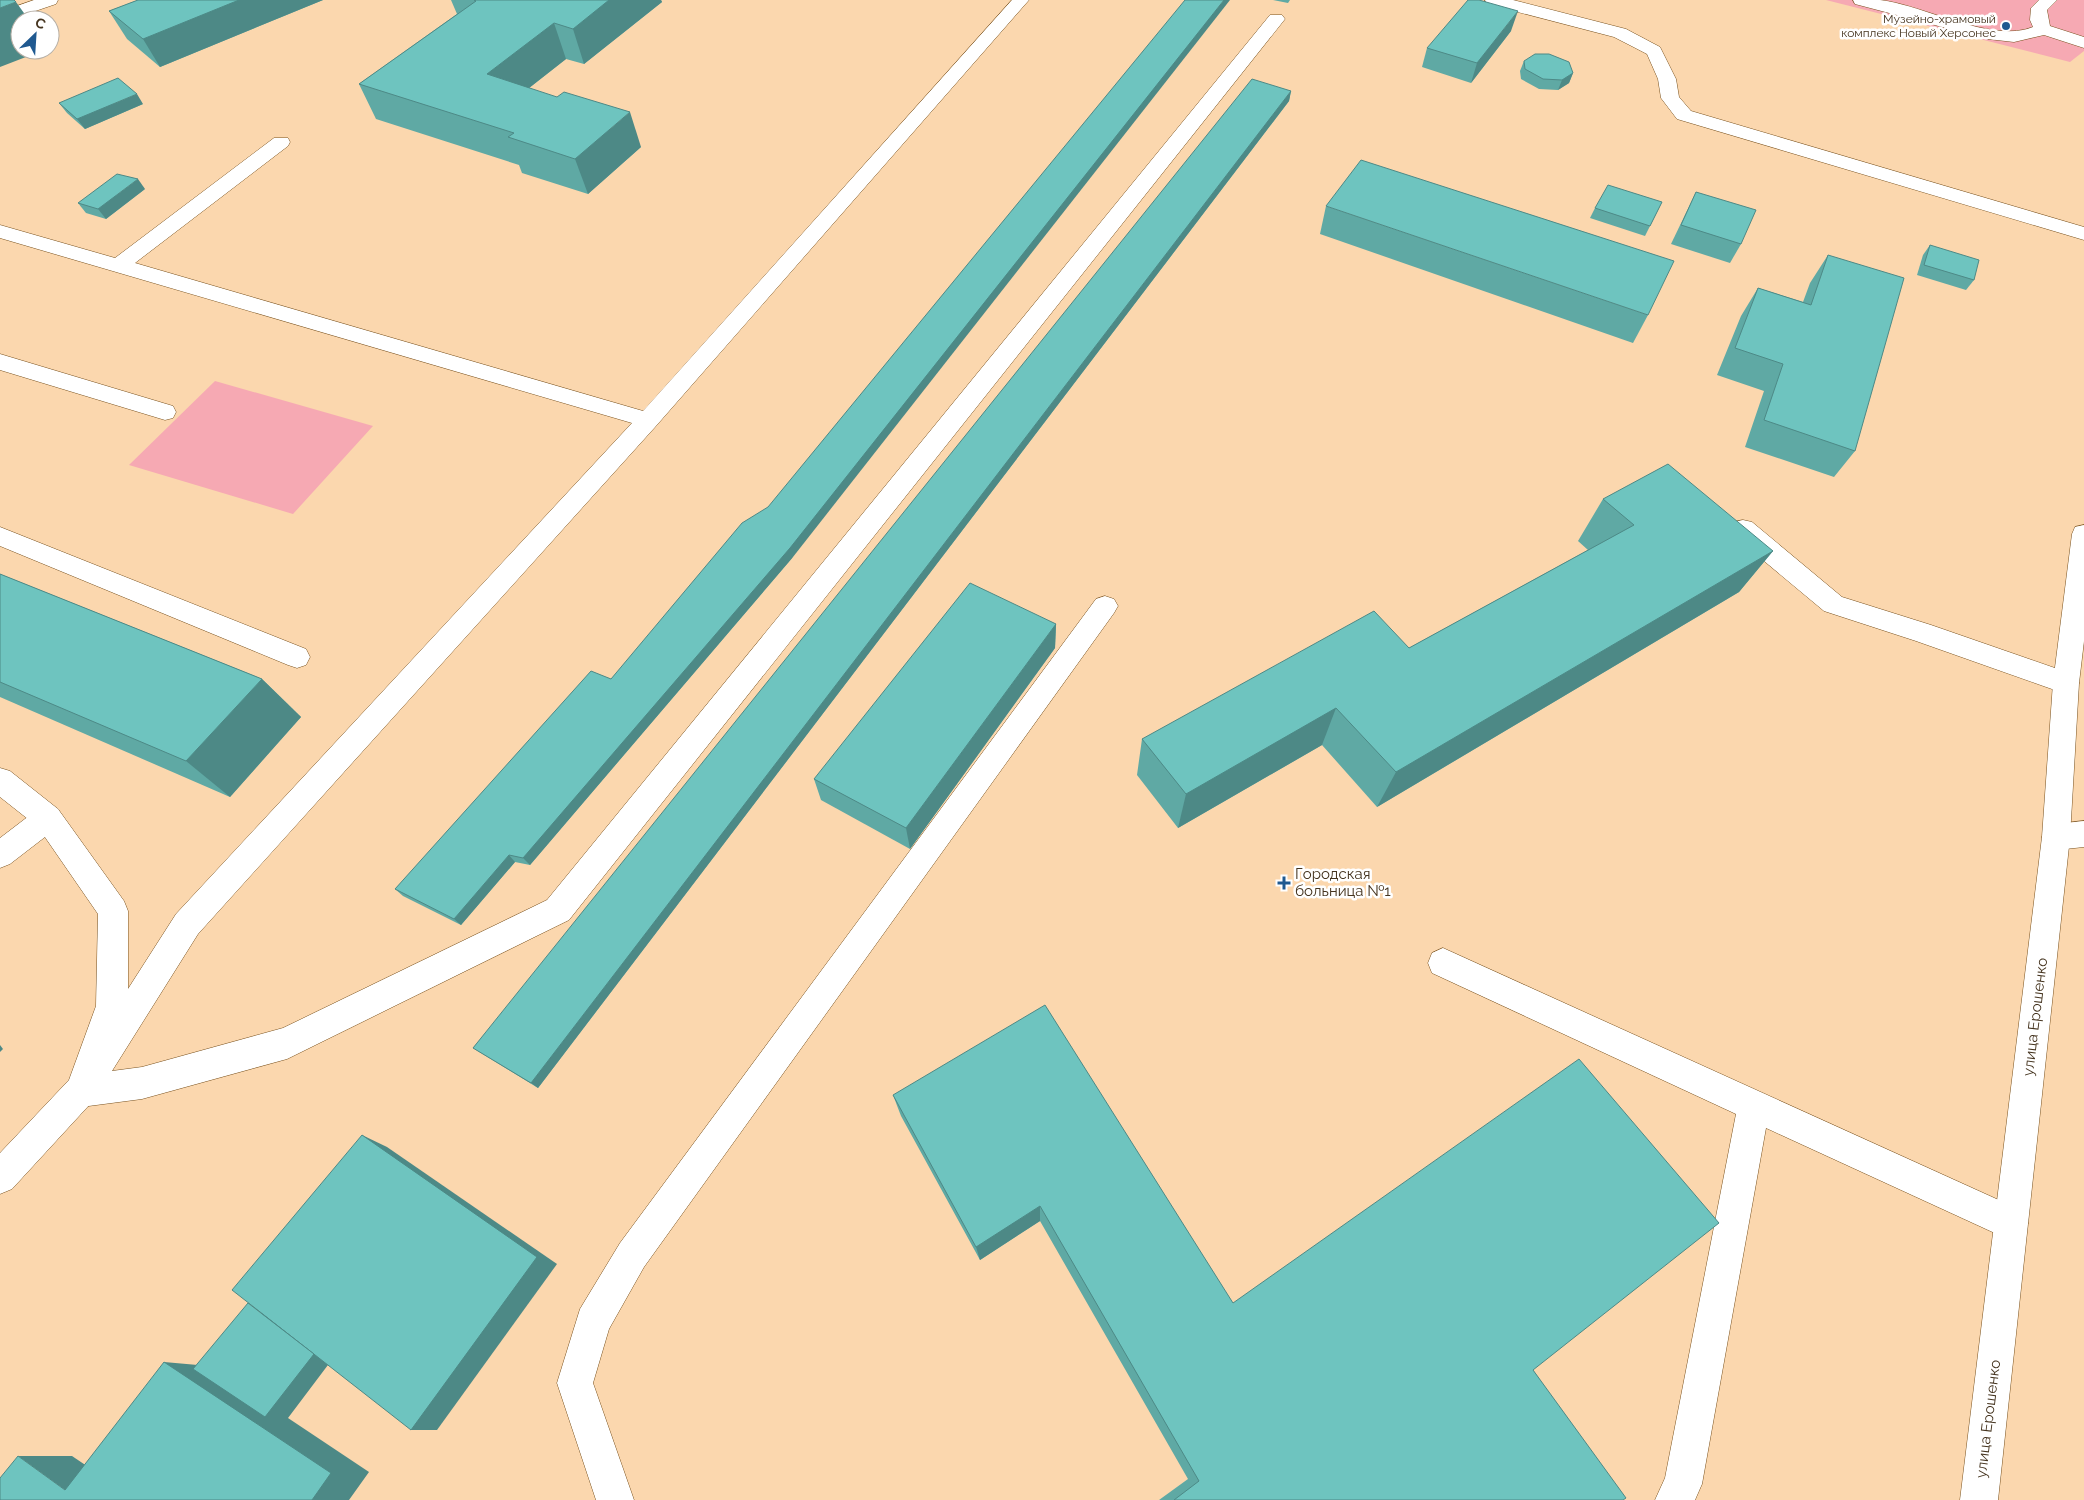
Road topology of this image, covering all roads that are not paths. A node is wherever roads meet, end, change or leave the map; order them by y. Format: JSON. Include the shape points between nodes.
{"nodes":[{"id":1,"x":50,"y":0,"type":"edge"},
{"id":2,"x":1021,"y":0,"type":"edge"},
{"id":3,"x":1493,"y":0,"type":"edge"},
{"id":4,"x":1861,"y":0,"type":"edge"},
{"id":5,"x":2049,"y":0,"type":"edge"},
{"id":6,"x":0,"y":18,"type":"edge"},
{"id":7,"x":1276,"y":19,"type":"dead end"},
{"id":8,"x":2043,"y":29,"type":"junction"},
{"id":9,"x":2084,"y":43,"type":"edge"},
{"id":10,"x":281,"y":142,"type":"dead end"},
{"id":11,"x":0,"y":232,"type":"edge"},
{"id":12,"x":2084,"y":234,"type":"edge"},
{"id":13,"x":118,"y":266,"type":"junction"},
{"id":14,"x":0,"y":362,"type":"edge"},
{"id":15,"x":165,"y":412,"type":"dead end"},
{"id":16,"x":648,"y":420,"type":"junction"},
{"id":17,"x":1722,"y":512,"type":"edge"},
{"id":18,"x":2084,"y":534,"type":"edge"},
{"id":19,"x":0,"y":536,"type":"edge"},
{"id":20,"x":1105,"y":606,"type":"dead end"},
{"id":21,"x":297,"y":657,"type":"dead end"},
{"id":22,"x":2066,"y":683,"type":"junction"},
{"id":23,"x":0,"y":780,"type":"edge"},
{"id":24,"x":48,"y":818,"type":"junction"},
{"id":25,"x":2070,"y":835,"type":"edge"},
{"id":26,"x":0,"y":855,"type":"edge"},
{"id":27,"x":1443,"y":962,"type":"dead end"},
{"id":28,"x":81,"y":1090,"type":"junction"},
{"id":29,"x":1754,"y":1104,"type":"junction"},
{"id":30,"x":0,"y":1177,"type":"edge"},
{"id":31,"x":2011,"y":1223,"type":"junction"},
{"id":32,"x":615,"y":1500,"type":"edge"},
{"id":33,"x":1674,"y":1500,"type":"edge"},
{"id":34,"x":1979,"y":1500,"type":"edge"}],
"edges":[{"from":1,"to":6,"type":"main road"},
{"from":2,"to":16,"type":"main road"},
{"from":3,"to":12,"type":"main road","via":[[1620,33],[1654,51],[1667,79],[1670,98],[1684,115]]},
{"from":4,"to":8,"type":"main road","via":[[1988,34],[2014,37]]},
{"from":5,"to":8,"type":"main road","via":[[2039,8]]},
{"from":7,"to":28,"type":"main road","via":[[558,910],[287,1043],[142,1083]]},
{"from":8,"to":9,"type":"main road"},
{"from":10,"to":13,"type":"main road"},
{"from":11,"to":13,"type":"main road"},
{"from":13,"to":16,"type":"main road"},
{"from":14,"to":15,"type":"main road"},
{"from":16,"to":28,"type":"main road","via":[[187,924]]},
{"from":17,"to":22,"type":"main road","via":[[1833,604]]},
{"from":18,"to":22,"type":"main road","name":"улица Ерошенко"},
{"from":19,"to":21,"type":"main road"},
{"from":20,"to":32,"type":"main road","via":[[632,1255],[593,1322],[575,1384]]},
{"from":22,"to":25,"type":"main road","name":"улица Ерошенко"},
{"from":23,"to":24,"type":"main road"},
{"from":24,"to":26,"type":"main road"},
{"from":24,"to":28,"type":"main road","via":[[113,911],[112,1006]]},
{"from":25,"to":31,"type":"main road","name":"улица Ерошенко"},
{"from":27,"to":29,"type":"main road"},
{"from":28,"to":30,"type":"main road"},
{"from":29,"to":31,"type":"main road"},
{"from":29,"to":33,"type":"main road","via":[[1683,1484]]},
{"from":31,"to":34,"type":"main road","name":"улица Ерошенко"}]}
